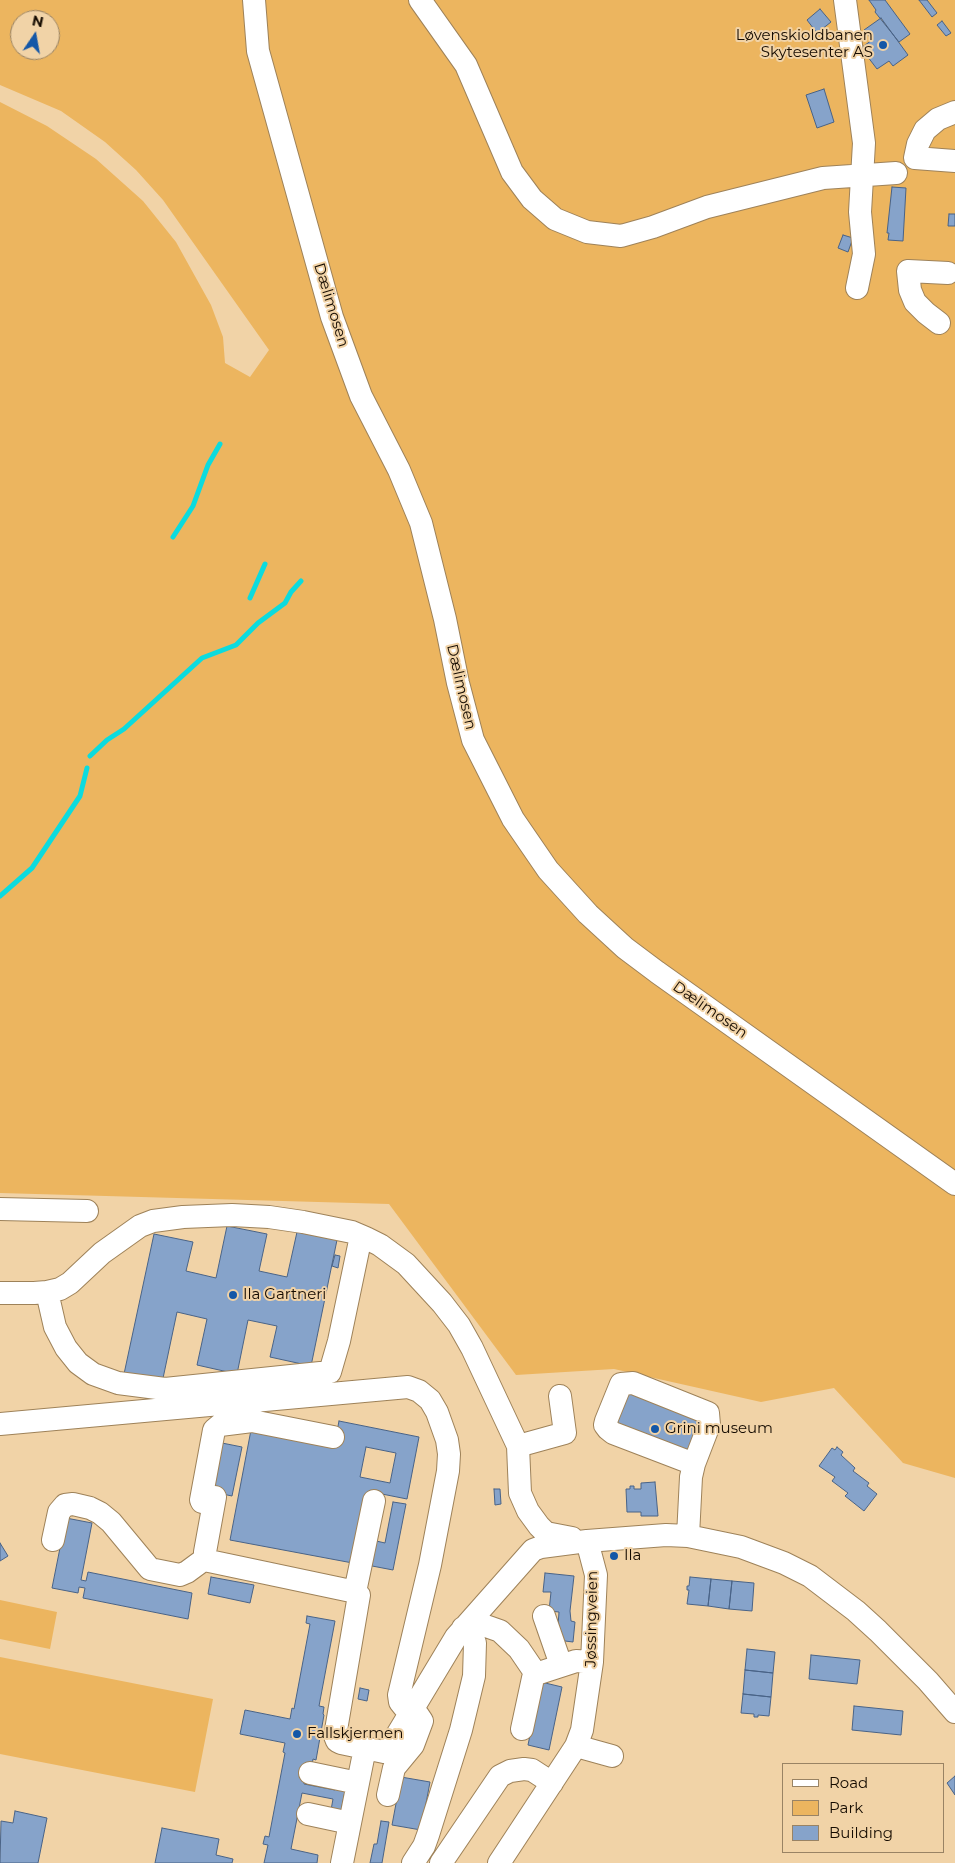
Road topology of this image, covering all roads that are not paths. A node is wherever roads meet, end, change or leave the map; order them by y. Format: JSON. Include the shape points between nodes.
{"nodes":[{"id":1,"x":254,"y":0,"type":"edge"},
{"id":2,"x":420,"y":0,"type":"edge"},
{"id":3,"x":845,"y":0,"type":"edge"},
{"id":4,"x":955,"y":112,"type":"edge"},
{"id":5,"x":955,"y":161,"type":"edge"},
{"id":6,"x":896,"y":174,"type":"dead end"},
{"id":7,"x":862,"y":175,"type":"junction"},
{"id":8,"x":948,"y":273,"type":"dead end"},
{"id":9,"x":857,"y":288,"type":"dead end"},
{"id":10,"x":939,"y":323,"type":"dead end"},
{"id":11,"x":955,"y":1184,"type":"edge"},
{"id":12,"x":0,"y":1209,"type":"edge"},
{"id":13,"x":87,"y":1212,"type":"dead end"},
{"id":14,"x":362,"y":1236,"type":"junction"},
{"id":15,"x":47,"y":1292,"type":"junction"},
{"id":16,"x":0,"y":1293,"type":"edge"},
{"id":17,"x":560,"y":1396,"type":"dead end"},
{"id":18,"x":0,"y":1424,"type":"edge"},
{"id":19,"x":332,"y":1437,"type":"dead end"},
{"id":20,"x":518,"y":1446,"type":"junction"},
{"id":21,"x":694,"y":1464,"type":"junction"},
{"id":22,"x":374,"y":1501,"type":"dead end"},
{"id":23,"x":688,"y":1536,"type":"junction"},
{"id":24,"x":53,"y":1540,"type":"dead end"},
{"id":25,"x":588,"y":1541,"type":"junction"},
{"id":26,"x":206,"y":1558,"type":"junction"},
{"id":27,"x":356,"y":1592,"type":"junction"},
{"id":28,"x":544,"y":1616,"type":"dead end"},
{"id":29,"x":463,"y":1628,"type":"junction"},
{"id":30,"x":592,"y":1662,"type":"junction"},
{"id":31,"x":561,"y":1665,"type":"junction"},
{"id":32,"x":536,"y":1674,"type":"junction"},
{"id":33,"x":412,"y":1711,"type":"junction"},
{"id":34,"x":955,"y":1712,"type":"edge"},
{"id":35,"x":522,"y":1729,"type":"dead end"},
{"id":36,"x":576,"y":1746,"type":"junction"},
{"id":37,"x":365,"y":1748,"type":"junction"},
{"id":38,"x":612,"y":1756,"type":"dead end"},
{"id":39,"x":310,"y":1773,"type":"dead end"},
{"id":40,"x":358,"y":1783,"type":"junction"},
{"id":41,"x":552,"y":1783,"type":"junction"},
{"id":42,"x":388,"y":1795,"type":"dead end"},
{"id":43,"x":308,"y":1814,"type":"dead end"},
{"id":44,"x":350,"y":1823,"type":"junction"},
{"id":45,"x":418,"y":1861,"type":"edge"},
{"id":46,"x":342,"y":1863,"type":"edge"},
{"id":47,"x":441,"y":1863,"type":"edge"},
{"id":48,"x":499,"y":1863,"type":"edge"}],
"edges":[{"from":1,"to":11,"type":"street","name":"Dælimosen","via":[[258,51],[332,317],[362,396],[422,523],[473,740],[513,819],[548,870],[588,914],[626,948]]},
{"from":2,"to":7,"type":"street","via":[[466,65],[512,172],[532,199],[555,219],[587,232],[621,236],[708,207],[823,178]]},
{"from":3,"to":7,"type":"street","via":[[862,122]]},
{"from":4,"to":5,"type":"street","via":[[938,119],[925,130],[915,158]]},
{"from":6,"to":7,"type":"street"},
{"from":7,"to":9,"type":"street","via":[[860,212],[864,254]]},
{"from":8,"to":10,"type":"street","via":[[908,271],[915,302]]},
{"from":12,"to":13,"type":"street"},
{"from":14,"to":15,"type":"street","via":[[268,1217],[192,1216],[153,1221],[125,1235],[102,1252],[70,1283]]},
{"from":14,"to":15,"type":"street","via":[[330,1372],[165,1389],[118,1383],[93,1374],[66,1348],[55,1327]]},
{"from":14,"to":20,"type":"street","via":[[406,1264],[458,1324]]},
{"from":15,"to":16,"type":"street"},
{"from":17,"to":20,"type":"street","via":[[565,1433]]},
{"from":18,"to":33,"type":"street","via":[[408,1387],[419,1391],[437,1412],[449,1454],[430,1565],[399,1695],[400,1702]]},
{"from":19,"to":26,"type":"street","via":[[252,1421],[216,1427],[201,1500],[214,1501]]},
{"from":20,"to":25,"type":"street","via":[[520,1493],[539,1526],[546,1533]]},
{"from":21,"to":21,"type":"street","via":[[608,1429],[606,1420],[621,1384],[633,1383],[708,1413],[709,1425]]},
{"from":21,"to":23,"type":"street"},
{"from":22,"to":27,"type":"street"},
{"from":23,"to":25,"type":"street"},
{"from":23,"to":34,"type":"street","via":[[741,1547],[810,1576],[878,1631]]},
{"from":24,"to":26,"type":"street","via":[[58,1512],[65,1505],[72,1504],[90,1508],[111,1522],[150,1569],[180,1575]]},
{"from":25,"to":29,"type":"street","via":[[533,1550]]},
{"from":25,"to":30,"type":"street","name":"Jøssingveien","via":[[596,1575]]},
{"from":26,"to":27,"type":"street","via":[[212,1562]]},
{"from":27,"to":37,"type":"street","via":[[360,1598],[335,1736],[337,1741]]},
{"from":28,"to":31,"type":"street"},
{"from":29,"to":32,"type":"street","via":[[483,1626],[500,1631],[519,1649]]},
{"from":29,"to":33,"type":"street"},
{"from":29,"to":45,"type":"street","via":[[475,1643],[474,1676],[461,1730]]},
{"from":30,"to":31,"type":"street","via":[[576,1661]]},
{"from":30,"to":36,"type":"street","name":"Jøssingveien","via":[[586,1716]]},
{"from":31,"to":32,"type":"street"},
{"from":32,"to":35,"type":"street"},
{"from":33,"to":37,"type":"street","via":[[388,1750]]},
{"from":33,"to":42,"type":"street","via":[[421,1717],[420,1726],[413,1745],[394,1768]]},
{"from":36,"to":38,"type":"street"},
{"from":36,"to":41,"type":"street","name":"Jøssingveien"},
{"from":37,"to":40,"type":"street"},
{"from":39,"to":40,"type":"street"},
{"from":40,"to":44,"type":"street"},
{"from":41,"to":47,"type":"street","via":[[532,1770],[500,1776]]},
{"from":41,"to":48,"type":"street","name":"Jøssingveien"},
{"from":43,"to":44,"type":"street"},
{"from":44,"to":46,"type":"street"}]}
